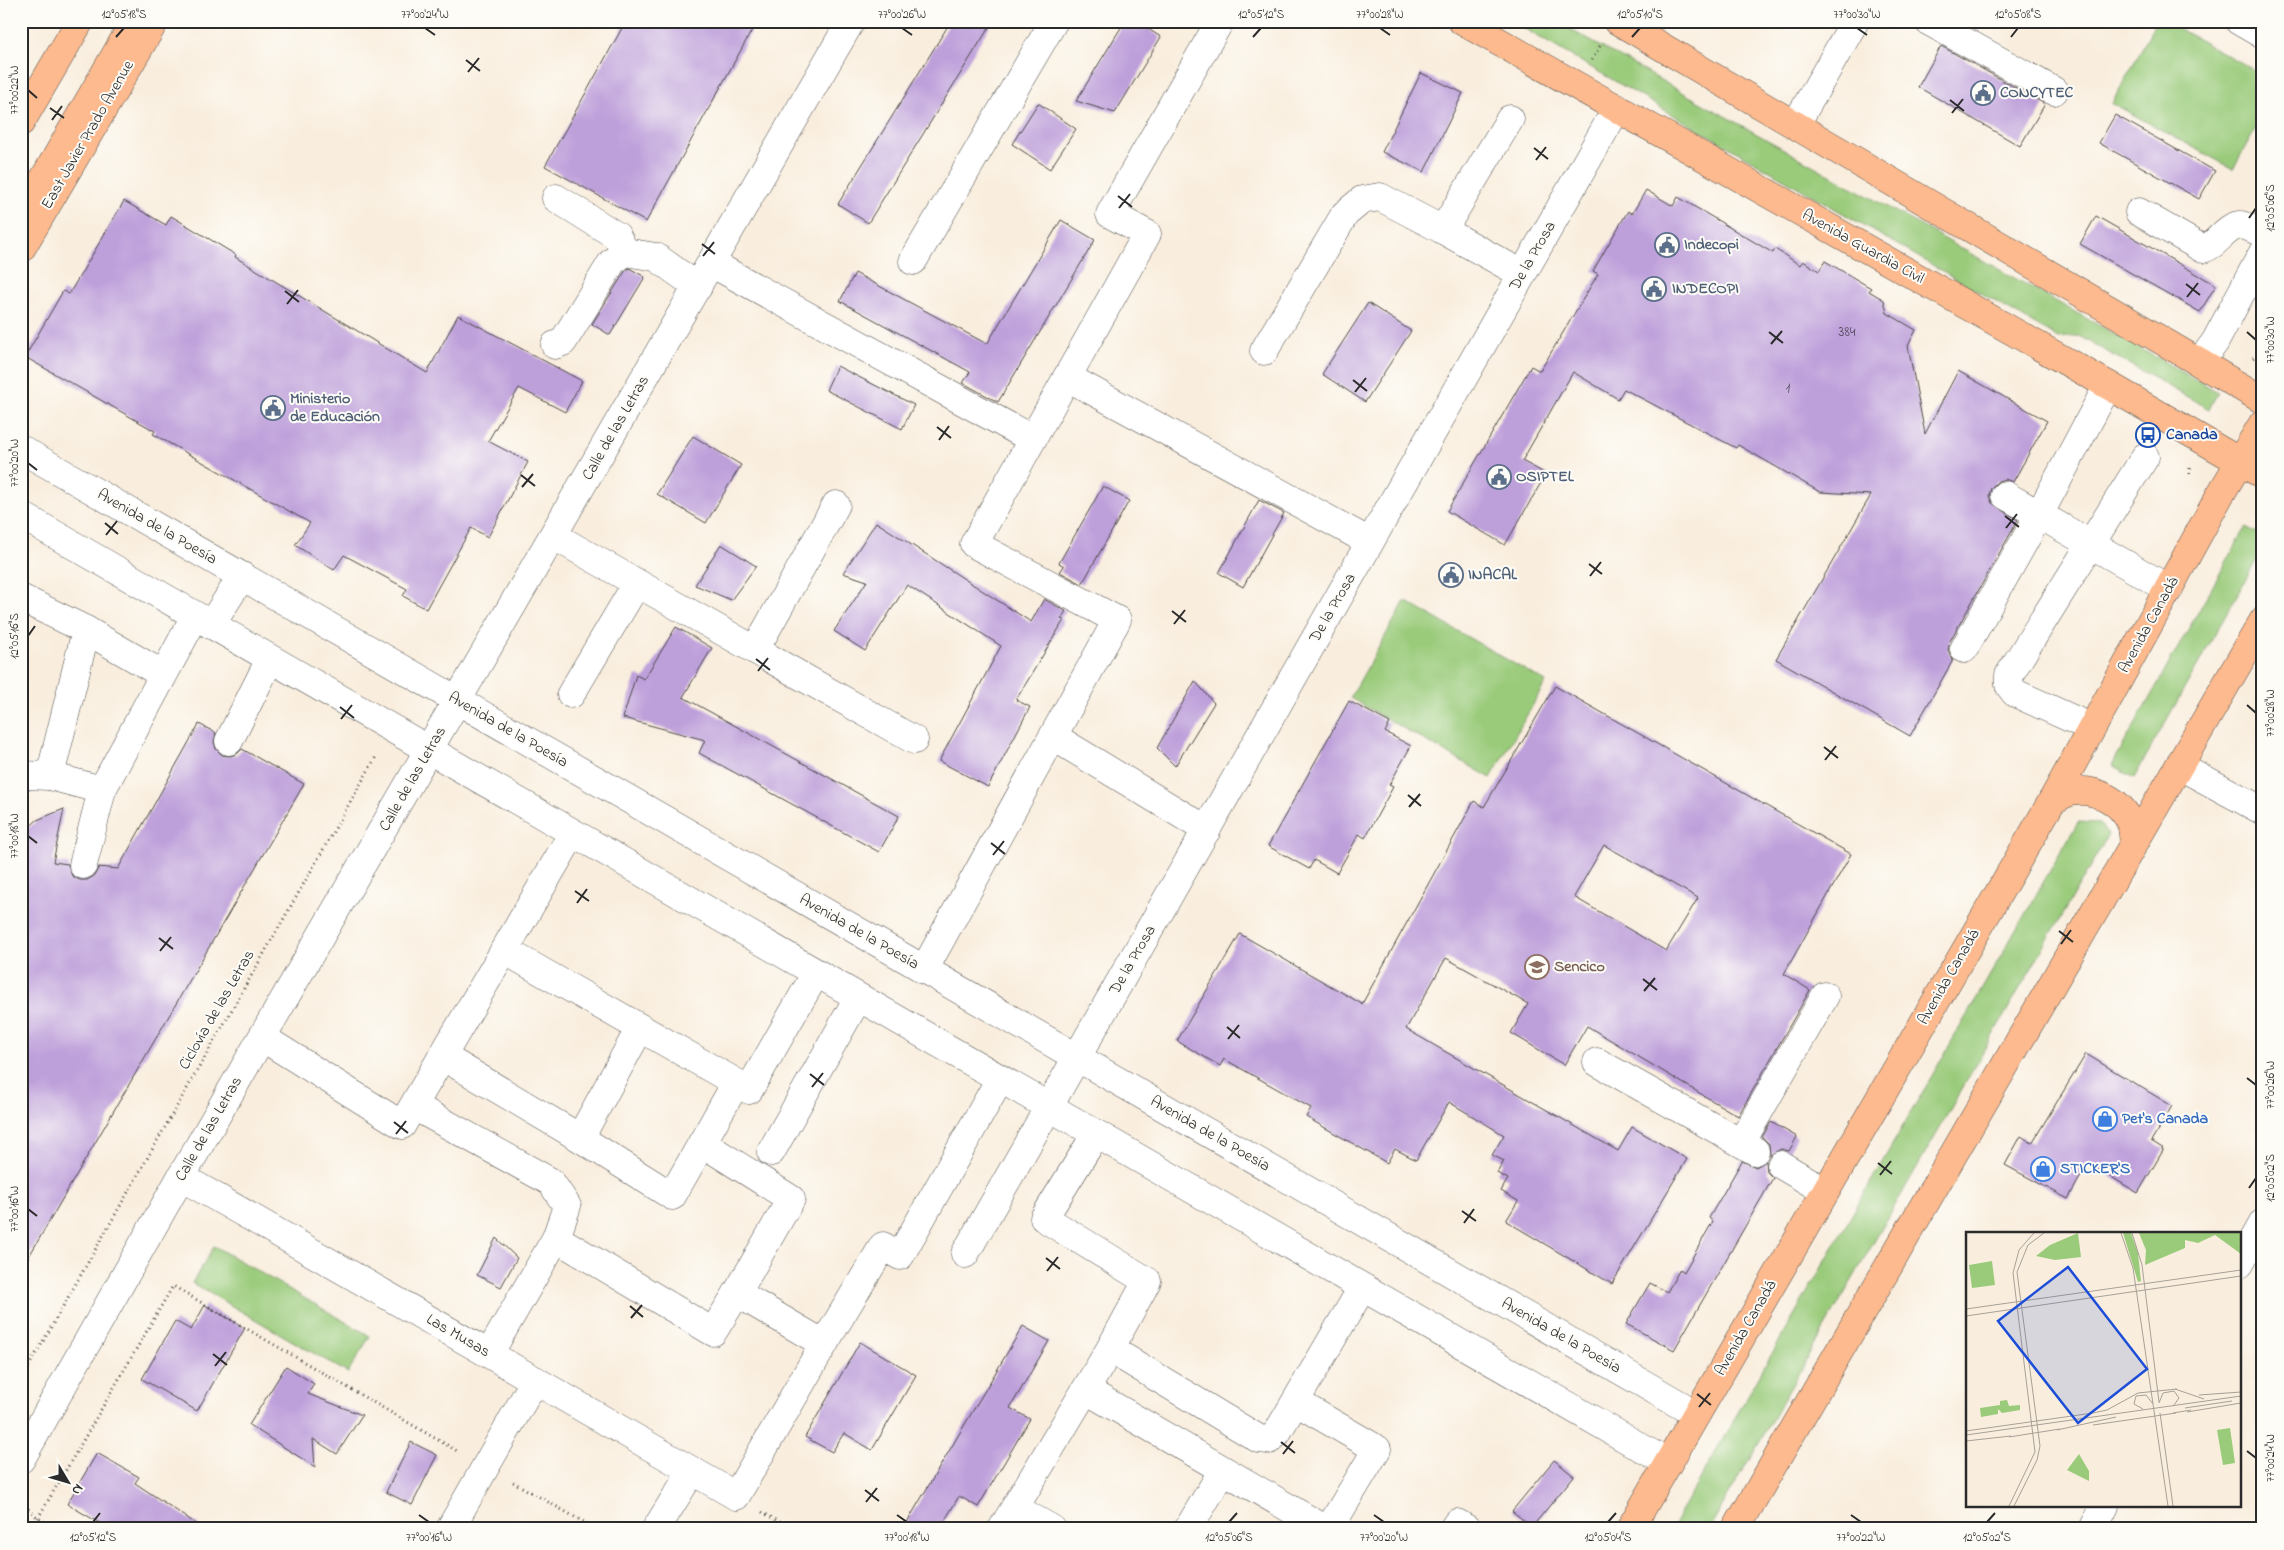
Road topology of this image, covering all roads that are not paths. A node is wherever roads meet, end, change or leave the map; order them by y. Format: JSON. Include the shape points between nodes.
{"nodes":[{"id":1,"x":80,"y":21,"type":"edge"},
{"id":2,"x":135,"y":21,"type":"edge"},
{"id":3,"x":155,"y":21,"type":"edge"},
{"id":4,"x":851,"y":21,"type":"edge"},
{"id":5,"x":1054,"y":21,"type":"edge"},
{"id":6,"x":1220,"y":21,"type":"edge"},
{"id":7,"x":1462,"y":21,"type":"edge"},
{"id":8,"x":1855,"y":21,"type":"edge"},
{"id":9,"x":1928,"y":21,"type":"edge"},
{"id":10,"x":1612,"y":29,"type":"edge"},
{"id":11,"x":2054,"y":91,"type":"dead end"},
{"id":12,"x":1617,"y":108,"type":"junction"},
{"id":13,"x":1510,"y":119,"type":"dead end"},
{"id":14,"x":21,"y":122,"type":"edge"},
{"id":15,"x":1796,"y":124,"type":"junction"},
{"id":16,"x":556,"y":198,"type":"dead end"},
{"id":17,"x":2139,"y":212,"type":"dead end"},
{"id":18,"x":21,"y":218,"type":"edge"},
{"id":19,"x":1443,"y":230,"type":"junction"},
{"id":20,"x":2263,"y":233,"type":"edge"},
{"id":21,"x":21,"y":249,"type":"edge"},
{"id":22,"x":625,"y":252,"type":"junction"},
{"id":23,"x":2263,"y":252,"type":"edge"},
{"id":24,"x":913,"y":261,"type":"dead end"},
{"id":25,"x":711,"y":264,"type":"junction"},
{"id":26,"x":1522,"y":274,"type":"junction"},
{"id":27,"x":698,"y":287,"type":"junction"},
{"id":28,"x":555,"y":345,"type":"dead end"},
{"id":29,"x":1264,"y":351,"type":"dead end"},
{"id":30,"x":2200,"y":362,"type":"junction"},
{"id":31,"x":1067,"y":377,"type":"junction"},
{"id":32,"x":2108,"y":384,"type":"junction"},
{"id":33,"x":2263,"y":400,"type":"edge"},
{"id":34,"x":2263,"y":423,"type":"edge"},
{"id":35,"x":1032,"y":439,"type":"junction"},
{"id":36,"x":21,"y":449,"type":"edge"},
{"id":37,"x":2145,"y":456,"type":"dead end"},
{"id":38,"x":2252,"y":468,"type":"edge"},
{"id":39,"x":2005,"y":495,"type":"dead end"},
{"id":40,"x":836,"y":505,"type":"dead end"},
{"id":41,"x":2039,"y":514,"type":"junction"},
{"id":42,"x":21,"y":516,"type":"edge"},
{"id":43,"x":554,"y":536,"type":"junction"},
{"id":44,"x":1370,"y":542,"type":"junction"},
{"id":45,"x":2092,"y":544,"type":"junction"},
{"id":46,"x":242,"y":576,"type":"junction"},
{"id":47,"x":637,"y":583,"type":"junction"},
{"id":48,"x":2169,"y":589,"type":"junction"},
{"id":49,"x":21,"y":598,"type":"edge"},
{"id":50,"x":203,"y":620,"type":"junction"},
{"id":51,"x":2263,"y":621,"type":"edge"},
{"id":52,"x":86,"y":630,"type":"junction"},
{"id":53,"x":1964,"y":649,"type":"dead end"},
{"id":54,"x":755,"y":650,"type":"junction"},
{"id":55,"x":270,"y":659,"type":"junction"},
{"id":56,"x":162,"y":674,"type":"junction"},
{"id":57,"x":571,"y":694,"type":"dead end"},
{"id":58,"x":458,"y":701,"type":"junction"},
{"id":59,"x":2092,"y":728,"type":"junction"},
{"id":60,"x":1054,"y":737,"type":"junction"},
{"id":61,"x":914,"y":740,"type":"dead end"},
{"id":62,"x":230,"y":741,"type":"dead end"},
{"id":63,"x":430,"y":750,"type":"junction"},
{"id":64,"x":2180,"y":766,"type":"junction"},
{"id":65,"x":21,"y":776,"type":"edge"},
{"id":66,"x":50,"y":776,"type":"junction"},
{"id":67,"x":102,"y":790,"type":"junction"},
{"id":68,"x":2052,"y":801,"type":"junction"},
{"id":69,"x":2263,"y":811,"type":"edge"},
{"id":70,"x":1206,"y":830,"type":"junction"},
{"id":71,"x":573,"y":833,"type":"junction"},
{"id":72,"x":2134,"y":843,"type":"junction"},
{"id":73,"x":83,"y":865,"type":"dead end"},
{"id":74,"x":504,"y":950,"type":"junction"},
{"id":75,"x":924,"y":970,"type":"junction"},
{"id":76,"x":816,"y":973,"type":"junction"},
{"id":77,"x":1825,"y":996,"type":"dead end"},
{"id":78,"x":858,"y":998,"type":"junction"},
{"id":79,"x":640,"y":1028,"type":"junction"},
{"id":80,"x":263,"y":1038,"type":"junction"},
{"id":81,"x":442,"y":1056,"type":"junction"},
{"id":82,"x":1077,"y":1058,"type":"junction"},
{"id":83,"x":1597,"y":1062,"type":"dead end"},
{"id":84,"x":1000,"y":1079,"type":"junction"},
{"id":85,"x":736,"y":1083,"type":"junction"},
{"id":86,"x":1049,"y":1108,"type":"junction"},
{"id":87,"x":403,"y":1124,"type":"junction"},
{"id":88,"x":1096,"y":1134,"type":"junction"},
{"id":89,"x":580,"y":1138,"type":"junction"},
{"id":90,"x":702,"y":1143,"type":"junction"},
{"id":91,"x":771,"y":1152,"type":"dead end"},
{"id":92,"x":1780,"y":1166,"type":"dead end"},
{"id":93,"x":181,"y":1177,"type":"junction"},
{"id":94,"x":1825,"y":1191,"type":"junction"},
{"id":95,"x":2263,"y":1223,"type":"edge"},
{"id":96,"x":556,"y":1238,"type":"junction"},
{"id":97,"x":965,"y":1254,"type":"dead end"},
{"id":98,"x":2242,"y":1260,"type":"edge"},
{"id":99,"x":1362,"y":1288,"type":"junction"},
{"id":100,"x":737,"y":1293,"type":"junction"},
{"id":101,"x":824,"y":1344,"type":"junction"},
{"id":102,"x":1110,"y":1349,"type":"junction"},
{"id":103,"x":489,"y":1354,"type":"junction"},
{"id":104,"x":535,"y":1380,"type":"junction"},
{"id":105,"x":1086,"y":1390,"type":"junction"},
{"id":106,"x":1296,"y":1402,"type":"junction"},
{"id":107,"x":1696,"y":1414,"type":"junction"},
{"id":108,"x":21,"y":1459,"type":"edge"},
{"id":109,"x":1668,"y":1463,"type":"junction"},
{"id":110,"x":1223,"y":1470,"type":"junction"},
{"id":111,"x":692,"y":1471,"type":"junction"},
{"id":112,"x":2105,"y":1508,"type":"edge"},
{"id":113,"x":1008,"y":1518,"type":"edge"},
{"id":114,"x":450,"y":1529,"type":"edge"},
{"id":115,"x":656,"y":1529,"type":"edge"},
{"id":116,"x":1052,"y":1529,"type":"edge"},
{"id":117,"x":1188,"y":1529,"type":"edge"},
{"id":118,"x":1325,"y":1529,"type":"edge"},
{"id":119,"x":1329,"y":1529,"type":"edge"},
{"id":120,"x":1453,"y":1529,"type":"edge"},
{"id":121,"x":1467,"y":1529,"type":"edge"},
{"id":122,"x":1630,"y":1529,"type":"edge"},
{"id":123,"x":1736,"y":1529,"type":"edge"},
{"id":124,"x":2093,"y":1529,"type":"edge"}],
"edges":[{"from":1,"to":14,"type":"main road"},
{"from":2,"to":18,"type":"main road"},
{"from":3,"to":21,"type":"main road","name":"East Javier Prado Avenue"},
{"from":4,"to":25,"type":"street","name":"Calle de las Letras"},
{"from":5,"to":24,"type":"street"},
{"from":6,"to":31,"type":"street","via":[[1110,214],[1147,234]]},
{"from":7,"to":12,"type":"main road","name":"Avenida Guardia Civil"},
{"from":8,"to":15,"type":"street"},
{"from":9,"to":11,"type":"street"},
{"from":10,"to":15,"type":"main road"},
{"from":12,"to":26,"type":"street","name":"De la Prosa"},
{"from":12,"to":32,"type":"main road","name":"Avenida Guardia Civil"},
{"from":13,"to":19,"type":"street"},
{"from":15,"to":30,"type":"main road"},
{"from":16,"to":22,"type":"street","via":[[617,236]]},
{"from":17,"to":20,"type":"street","via":[[2203,249],[2212,247],[2230,228],[2241,225]]},
{"from":19,"to":26,"type":"street"},
{"from":19,"to":29,"type":"street","via":[[1380,197],[1362,200],[1345,214]]},
{"from":22,"to":27,"type":"street","via":[[656,256]]},
{"from":22,"to":28,"type":"street","via":[[612,262],[564,342]]},
{"from":23,"to":30,"type":"street","via":[[2215,342]]},
{"from":25,"to":27,"type":"street","name":"Calle de las Letras"},
{"from":25,"to":35,"type":"street"},
{"from":26,"to":44,"type":"street","name":"De la Prosa"},
{"from":27,"to":43,"type":"street","name":"Calle de las Letras"},
{"from":30,"to":33,"type":"main road"},
{"from":31,"to":35,"type":"street"},
{"from":31,"to":44,"type":"street"},
{"from":32,"to":38,"type":"main road","name":"Avenida Guardia Civil"},
{"from":32,"to":41,"type":"street"},
{"from":34,"to":38,"type":"main road","name":"Avenida Canadá"},
{"from":35,"to":60,"type":"street","via":[[974,544],[1117,620]]},
{"from":36,"to":46,"type":"street","name":"Avenida de la Poesía"},
{"from":37,"to":45,"type":"street"},
{"from":38,"to":48,"type":"main road","name":"Avenida Canadá"},
{"from":39,"to":41,"type":"street"},
{"from":40,"to":54,"type":"street"},
{"from":41,"to":45,"type":"street"},
{"from":41,"to":53,"type":"street"},
{"from":42,"to":50,"type":"street"},
{"from":43,"to":47,"type":"street"},
{"from":43,"to":58,"type":"street","name":"Calle de las Letras"},
{"from":44,"to":70,"type":"street","name":"De la Prosa"},
{"from":45,"to":48,"type":"street"},
{"from":45,"to":59,"type":"street","via":[[2010,675],[2009,685],[2014,693]]},
{"from":46,"to":50,"type":"street"},
{"from":46,"to":58,"type":"street","name":"Avenida de la Poesía"},
{"from":47,"to":54,"type":"street"},
{"from":47,"to":57,"type":"street"},
{"from":48,"to":59,"type":"main road","name":"Avenida Canadá"},
{"from":49,"to":52,"type":"street"},
{"from":50,"to":55,"type":"street"},
{"from":50,"to":56,"type":"street"},
{"from":51,"to":64,"type":"main road"},
{"from":52,"to":56,"type":"street"},
{"from":52,"to":66,"type":"street"},
{"from":54,"to":61,"type":"street"},
{"from":55,"to":62,"type":"street"},
{"from":55,"to":63,"type":"street"},
{"from":56,"to":67,"type":"street"},
{"from":58,"to":63,"type":"street","name":"Calle de las Letras"},
{"from":58,"to":75,"type":"street","name":"Avenida de la Poesía"},
{"from":59,"to":68,"type":"main road","name":"Avenida Canadá"},
{"from":60,"to":70,"type":"street"},
{"from":60,"to":75,"type":"street"},
{"from":63,"to":71,"type":"street"},
{"from":63,"to":80,"type":"street","name":"Calle de las Letras"},
{"from":64,"to":69,"type":"street"},
{"from":64,"to":72,"type":"main road"},
{"from":65,"to":66,"type":"street"},
{"from":66,"to":67,"type":"street"},
{"from":67,"to":73,"type":"street"},
{"from":68,"to":72,"type":"main road","via":[[2069,792],[2087,791],[2106,796],[2121,808],[2131,824]]},
{"from":68,"to":94,"type":"main road","name":"Avenida Canadá"},
{"from":70,"to":82,"type":"street","name":"De la Prosa"},
{"from":71,"to":74,"type":"street"},
{"from":71,"to":76,"type":"street"},
{"from":72,"to":123,"type":"main road"},
{"from":74,"to":79,"type":"street"},
{"from":74,"to":81,"type":"street"},
{"from":75,"to":82,"type":"street","name":"Avenida de la Poesía"},
{"from":76,"to":78,"type":"street"},
{"from":76,"to":85,"type":"street","via":[[749,1090]]},
{"from":77,"to":83,"type":"street","via":[[1748,1147]]},
{"from":78,"to":84,"type":"street"},
{"from":78,"to":91,"type":"street"},
{"from":79,"to":85,"type":"street"},
{"from":79,"to":89,"type":"street"},
{"from":80,"to":87,"type":"street"},
{"from":80,"to":93,"type":"street","name":"Calle de las Letras"},
{"from":81,"to":87,"type":"street"},
{"from":81,"to":89,"type":"street"},
{"from":82,"to":86,"type":"street","name":"De la Prosa"},
{"from":82,"to":107,"type":"street","name":"Avenida de la Poesía"},
{"from":84,"to":86,"type":"street"},
{"from":84,"to":101,"type":"street","via":[[900,1256],[883,1246]]},
{"from":85,"to":90,"type":"street"},
{"from":86,"to":88,"type":"street"},
{"from":86,"to":97,"type":"street","name":"De la Prosa"},
{"from":87,"to":96,"type":"street","via":[[551,1182],[567,1206]]},
{"from":88,"to":99,"type":"street"},
{"from":88,"to":102,"type":"street","via":[[1044,1218],[1147,1281]]},
{"from":89,"to":90,"type":"street","via":[[672,1196]]},
{"from":90,"to":100,"type":"street","via":[[790,1199]]},
{"from":92,"to":94,"type":"street"},
{"from":93,"to":103,"type":"street","name":"Las Musas"},
{"from":93,"to":108,"type":"street","name":"Calle de las Letras"},
{"from":94,"to":107,"type":"main road","name":"Avenida Canadá"},
{"from":95,"to":98,"type":"street"},
{"from":96,"to":100,"type":"street","via":[[713,1332]]},
{"from":96,"to":103,"type":"street"},
{"from":99,"to":106,"type":"street"},
{"from":99,"to":109,"type":"street"},
{"from":100,"to":101,"type":"street"},
{"from":101,"to":111,"type":"street","name":"Las Musas","via":[[736,1496]]},
{"from":102,"to":105,"type":"street"},
{"from":102,"to":106,"type":"street","via":[[1259,1439],[1268,1440],[1278,1433]]},
{"from":103,"to":104,"type":"street","name":"Las Musas"},
{"from":104,"to":111,"type":"street","name":"Las Musas"},
{"from":104,"to":114,"type":"street"},
{"from":105,"to":110,"type":"street"},
{"from":105,"to":113,"type":"street"},
{"from":106,"to":119,"type":"street","via":[[1377,1448]]},
{"from":107,"to":109,"type":"main road","name":"Avenida Canadá"},
{"from":109,"to":122,"type":"main road","name":"Avenida Canadá"},
{"from":110,"to":117,"type":"street"},
{"from":110,"to":118,"type":"street"},
{"from":111,"to":115,"type":"street"},
{"from":112,"to":124,"type":"street"},
{"from":113,"to":116,"type":"street"},
{"from":120,"to":121,"type":"street","via":[[1457,1523]]}]}
